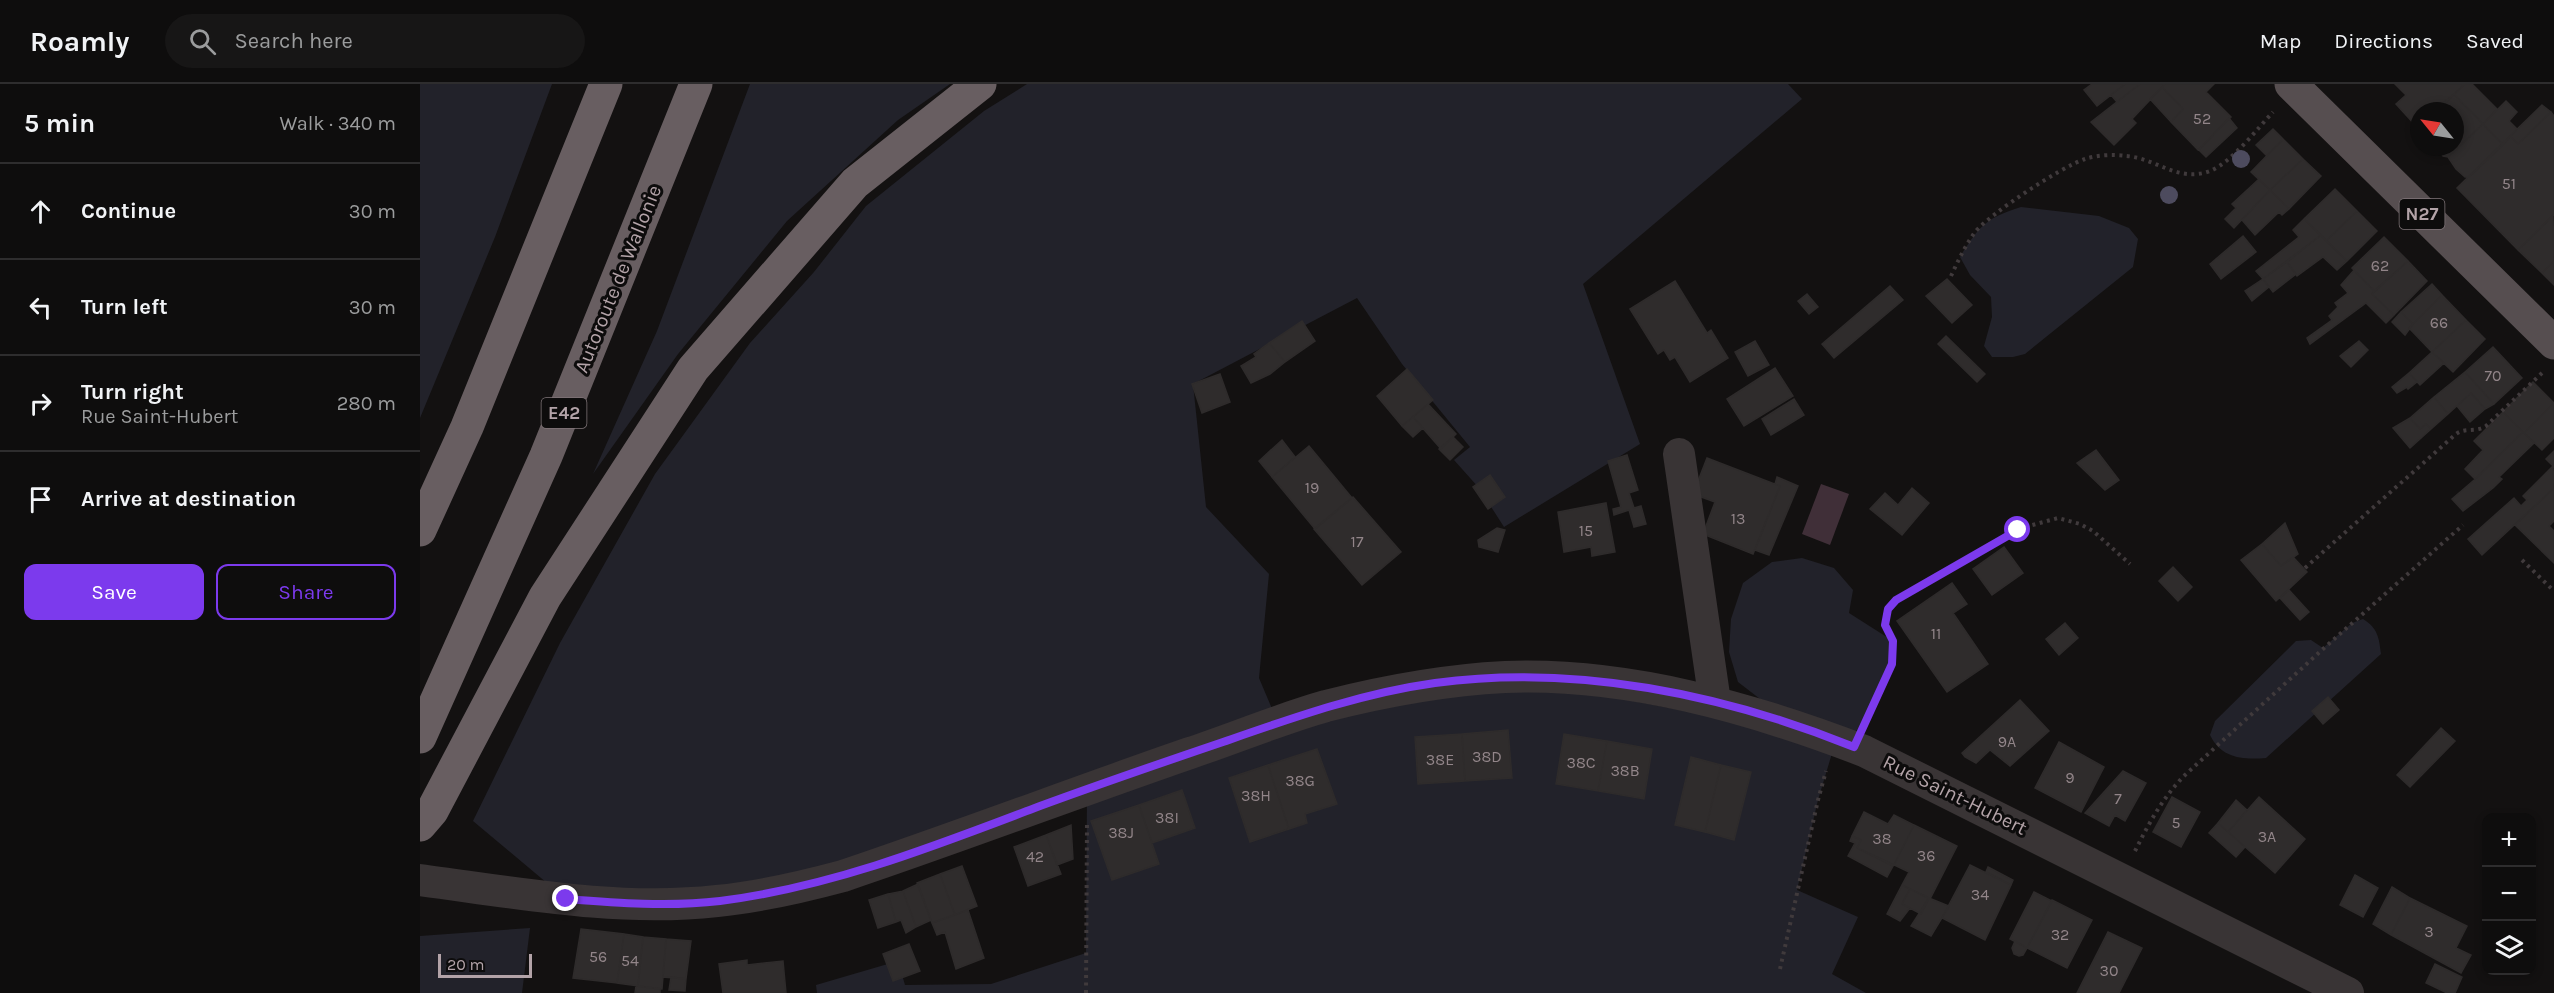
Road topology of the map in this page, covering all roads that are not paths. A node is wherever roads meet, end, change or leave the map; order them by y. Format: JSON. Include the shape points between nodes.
{"nodes":[{"id":1,"x":606,"y":84,"type":"edge"},
{"id":2,"x":696,"y":84,"type":"edge"},
{"id":3,"x":980,"y":84,"type":"edge"},
{"id":4,"x":2293,"y":86,"type":"edge"},
{"id":5,"x":2550,"y":357,"type":"edge"},
{"id":6,"x":1679,"y":454,"type":"dead end"},
{"id":7,"x":420,"y":530,"type":"edge"},
{"id":8,"x":1714,"y":702,"type":"junction"},
{"id":9,"x":420,"y":737,"type":"edge"},
{"id":10,"x":426,"y":818,"type":"edge"},
{"id":11,"x":420,"y":880,"type":"edge"},
{"id":12,"x":2348,"y":993,"type":"edge"}],
"edges":[{"from":1,"to":7,"type":"highway","via":[[467,427]]},
{"from":2,"to":9,"type":"highway","name":"Autoroute de Wallonie","number":"E42","via":[[546,456]]},
{"from":3,"to":10,"type":"highway","via":[[855,183],[693,369],[545,597]]},
{"from":4,"to":5,"type":"main road","number":"N27"},
{"from":6,"to":8,"type":"street"},
{"from":8,"to":11,"type":"street","name":"Rue Saint-Hubert","via":[[1583,680],[1508,677],[1432,684],[1325,707],[843,876],[716,901],[604,902]]},
{"from":8,"to":12,"type":"street","name":"Rue Saint-Hubert","via":[[1781,720],[1892,763]]}]}
